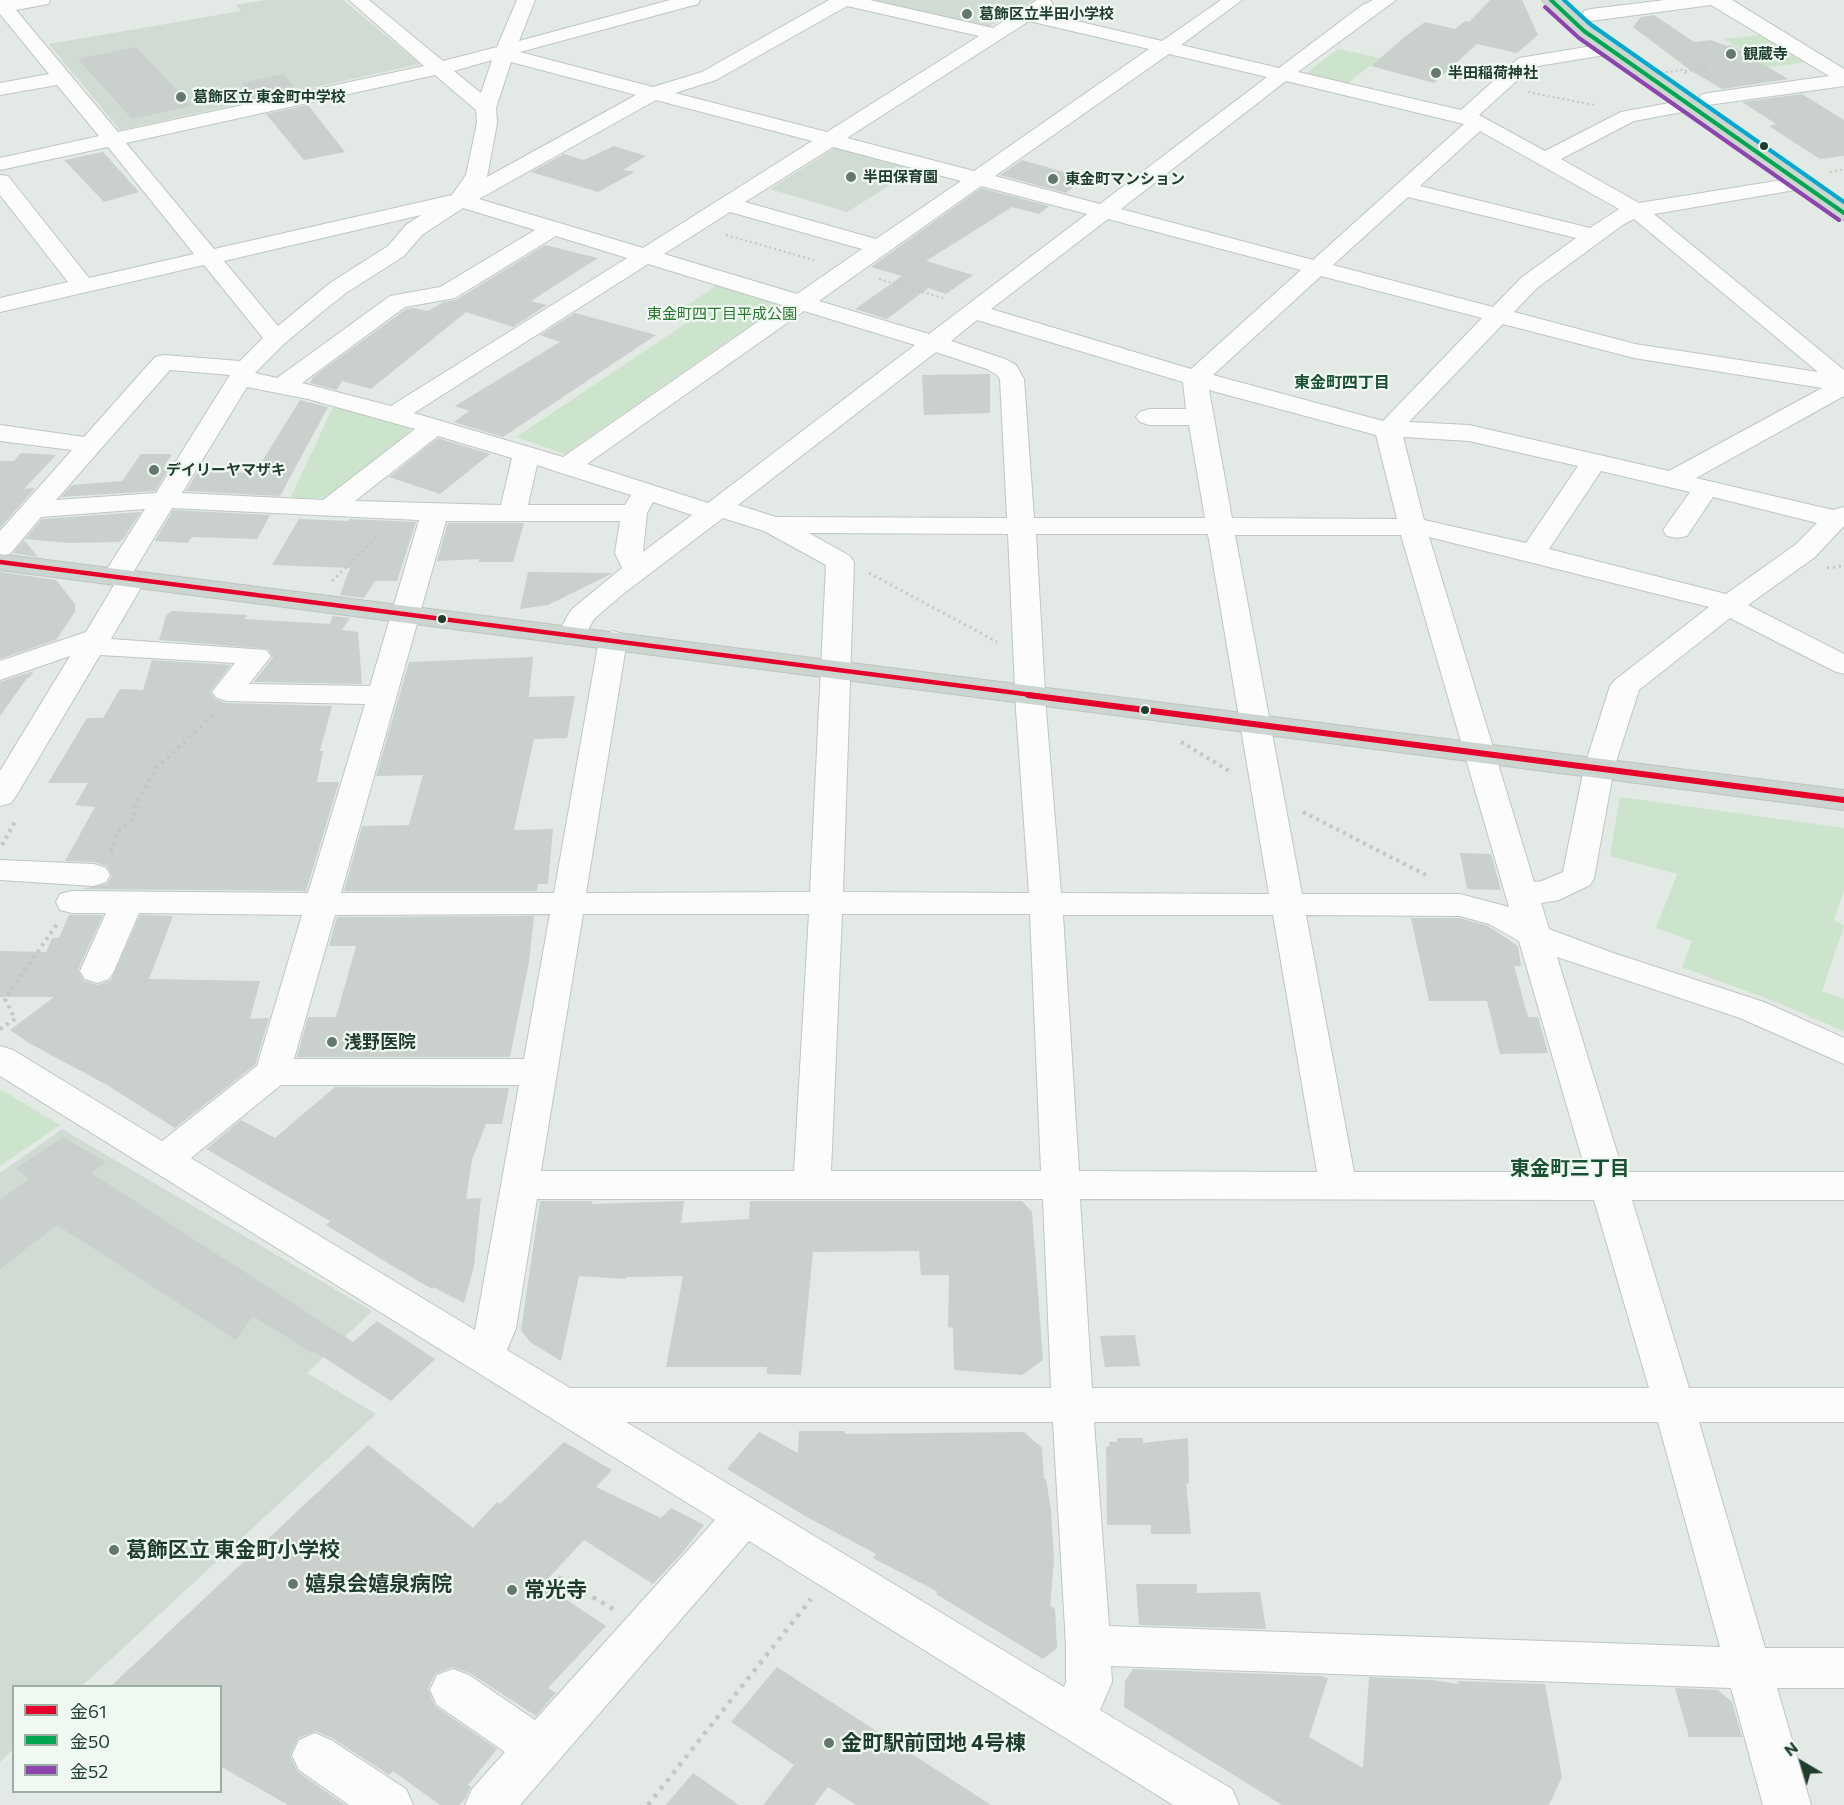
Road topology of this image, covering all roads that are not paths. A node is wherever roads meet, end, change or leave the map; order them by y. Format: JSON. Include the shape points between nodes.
{"nodes":[{"id":1,"x":41,"y":0,"type":"edge"},
{"id":2,"x":358,"y":0,"type":"edge"},
{"id":3,"x":526,"y":0,"type":"edge"},
{"id":4,"x":691,"y":0,"type":"edge"},
{"id":5,"x":845,"y":0,"type":"edge"},
{"id":6,"x":1050,"y":0,"type":"edge"},
{"id":7,"x":1233,"y":0,"type":"edge"},
{"id":8,"x":1387,"y":0,"type":"edge"},
{"id":9,"x":1551,"y":0,"type":"edge"},
{"id":10,"x":1712,"y":0,"type":"edge"},
{"id":11,"x":1,"y":5,"type":"edge"},
{"id":12,"x":1584,"y":7,"type":"edge"},
{"id":13,"x":1026,"y":15,"type":"junction"},
{"id":14,"x":994,"y":34,"type":"junction"},
{"id":15,"x":1164,"y":47,"type":"junction"},
{"id":16,"x":1610,"y":49,"type":"junction"},
{"id":17,"x":504,"y":52,"type":"junction"},
{"id":18,"x":441,"y":68,"type":"junction"},
{"id":19,"x":1283,"y":75,"type":"junction"},
{"id":20,"x":61,"y":78,"type":"junction"},
{"id":21,"x":1844,"y":79,"type":"edge"},
{"id":22,"x":0,"y":88,"type":"edge"},
{"id":23,"x":654,"y":93,"type":"junction"},
{"id":24,"x":1699,"y":102,"type":"junction"},
{"id":25,"x":486,"y":108,"type":"junction"},
{"id":26,"x":1472,"y":119,"type":"junction"},
{"id":27,"x":830,"y":138,"type":"junction"},
{"id":28,"x":114,"y":140,"type":"junction"},
{"id":29,"x":1547,"y":158,"type":"junction"},
{"id":30,"x":0,"y":164,"type":"edge"},
{"id":31,"x":977,"y":178,"type":"junction"},
{"id":32,"x":0,"y":181,"type":"edge"},
{"id":33,"x":1801,"y":183,"type":"junction"},
{"id":34,"x":1404,"y":189,"type":"junction"},
{"id":35,"x":1844,"y":191,"type":"edge"},
{"id":36,"x":460,"y":200,"type":"junction"},
{"id":37,"x":727,"y":204,"type":"junction"},
{"id":38,"x":1636,"y":210,"type":"junction"},
{"id":39,"x":1104,"y":212,"type":"junction"},
{"id":40,"x":1844,"y":213,"type":"edge"},
{"id":41,"x":554,"y":228,"type":"junction"},
{"id":42,"x":1593,"y":235,"type":"junction"},
{"id":43,"x":878,"y":246,"type":"junction"},
{"id":44,"x":644,"y":255,"type":"junction"},
{"id":45,"x":209,"y":257,"type":"junction"},
{"id":46,"x":1316,"y":268,"type":"junction"},
{"id":47,"x":83,"y":286,"type":"junction"},
{"id":48,"x":338,"y":288,"type":"junction"},
{"id":49,"x":398,"y":301,"type":"junction"},
{"id":50,"x":800,"y":302,"type":"junction"},
{"id":51,"x":0,"y":305,"type":"edge"},
{"id":52,"x":976,"y":312,"type":"junction"},
{"id":53,"x":1496,"y":316,"type":"junction"},
{"id":54,"x":276,"y":339,"type":"junction"},
{"id":55,"x":934,"y":343,"type":"junction"},
{"id":56,"x":243,"y":373,"type":"junction"},
{"id":57,"x":1195,"y":378,"type":"junction"},
{"id":58,"x":1844,"y":384,"type":"edge"},
{"id":59,"x":281,"y":386,"type":"junction"},
{"id":60,"x":394,"y":415,"type":"junction"},
{"id":61,"x":1149,"y":417,"type":"dead end"},
{"id":62,"x":1200,"y":417,"type":"junction"},
{"id":63,"x":434,"y":427,"type":"junction"},
{"id":64,"x":1389,"y":429,"type":"junction"},
{"id":65,"x":0,"y":433,"type":"edge"},
{"id":66,"x":90,"y":445,"type":"junction"},
{"id":67,"x":526,"y":454,"type":"junction"},
{"id":68,"x":1594,"y":462,"type":"junction"},
{"id":69,"x":567,"y":466,"type":"junction"},
{"id":70,"x":1673,"y":480,"type":"junction"},
{"id":71,"x":1705,"y":489,"type":"junction"},
{"id":72,"x":163,"y":500,"type":"junction"},
{"id":73,"x":640,"y":502,"type":"junction"},
{"id":74,"x":329,"y":508,"type":"junction"},
{"id":75,"x":34,"y":510,"type":"junction"},
{"id":76,"x":716,"y":510,"type":"junction"},
{"id":77,"x":513,"y":512,"type":"junction"},
{"id":78,"x":435,"y":513,"type":"junction"},
{"id":79,"x":1840,"y":517,"type":"edge"},
{"id":80,"x":774,"y":525,"type":"junction"},
{"id":81,"x":1023,"y":525,"type":"junction"},
{"id":82,"x":1221,"y":526,"type":"junction"},
{"id":83,"x":1412,"y":527,"type":"junction"},
{"id":84,"x":1677,"y":530,"type":"dead end"},
{"id":85,"x":0,"y":548,"type":"edge"},
{"id":86,"x":1533,"y":553,"type":"junction"},
{"id":87,"x":0,"y":562,"type":"edge"},
{"id":88,"x":637,"y":570,"type":"junction"},
{"id":89,"x":124,"y":578,"type":"junction"},
{"id":90,"x":1729,"y":605,"type":"junction"},
{"id":91,"x":407,"y":614,"type":"junction"},
{"id":92,"x":572,"y":634,"type":"junction"},
{"id":93,"x":613,"y":640,"type":"junction"},
{"id":94,"x":95,"y":642,"type":"junction"},
{"id":95,"x":1844,"y":665,"type":"edge"},
{"id":96,"x":836,"y":669,"type":"junction"},
{"id":97,"x":0,"y":671,"type":"edge"},
{"id":98,"x":1030,"y":693,"type":"junction"},
{"id":99,"x":383,"y":695,"type":"junction"},
{"id":100,"x":1256,"y":722,"type":"junction"},
{"id":101,"x":1480,"y":752,"type":"junction"},
{"id":102,"x":1599,"y":768,"type":"junction"},
{"id":103,"x":0,"y":796,"type":"edge"},
{"id":104,"x":1844,"y":800,"type":"edge"},
{"id":105,"x":0,"y":870,"type":"edge"},
{"id":106,"x":94,"y":875,"type":"dead end"},
{"id":107,"x":1522,"y":892,"type":"junction"},
{"id":108,"x":72,"y":902,"type":"dead end"},
{"id":109,"x":127,"y":902,"type":"junction"},
{"id":110,"x":568,"y":903,"type":"junction"},
{"id":111,"x":826,"y":903,"type":"junction"},
{"id":112,"x":322,"y":904,"type":"junction"},
{"id":113,"x":1046,"y":905,"type":"junction"},
{"id":114,"x":1289,"y":905,"type":"junction"},
{"id":115,"x":1535,"y":936,"type":"junction"},
{"id":116,"x":97,"y":971,"type":"dead end"},
{"id":117,"x":1844,"y":1052,"type":"edge"},
{"id":118,"x":0,"y":1059,"type":"edge"},
{"id":119,"x":273,"y":1072,"type":"junction"},
{"id":120,"x":541,"y":1072,"type":"junction"},
{"id":121,"x":165,"y":1159,"type":"junction"},
{"id":122,"x":1061,"y":1184,"type":"junction"},
{"id":123,"x":521,"y":1185,"type":"junction"},
{"id":124,"x":812,"y":1185,"type":"junction"},
{"id":125,"x":1609,"y":1185,"type":"junction"},
{"id":126,"x":1338,"y":1186,"type":"junction"},
{"id":127,"x":1844,"y":1186,"type":"edge"},
{"id":128,"x":484,"y":1356,"type":"junction"},
{"id":129,"x":1073,"y":1404,"type":"junction"},
{"id":130,"x":1673,"y":1404,"type":"junction"},
{"id":131,"x":1844,"y":1404,"type":"edge"},
{"id":132,"x":562,"y":1405,"type":"junction"},
{"id":133,"x":745,"y":1516,"type":"junction"},
{"id":134,"x":1088,"y":1645,"type":"junction"},
{"id":135,"x":1747,"y":1668,"type":"junction"},
{"id":136,"x":1844,"y":1668,"type":"edge"},
{"id":137,"x":453,"y":1690,"type":"dead end"},
{"id":138,"x":1074,"y":1718,"type":"junction"},
{"id":139,"x":539,"y":1749,"type":"junction"},
{"id":140,"x":315,"y":1755,"type":"dead end"},
{"id":141,"x":390,"y":1805,"type":"edge"},
{"id":142,"x":489,"y":1805,"type":"edge"},
{"id":143,"x":1215,"y":1805,"type":"edge"},
{"id":144,"x":1788,"y":1805,"type":"edge"}],
"edges":[{"from":1,"to":11,"type":"street"},
{"from":2,"to":18,"type":"street"},
{"from":3,"to":17,"type":"street"},
{"from":4,"to":17,"type":"street"},
{"from":5,"to":14,"type":"street"},
{"from":5,"to":23,"type":"street","via":[[710,76]]},
{"from":6,"to":13,"type":"street"},
{"from":7,"to":15,"type":"street"},
{"from":8,"to":19,"type":"street","via":[[1368,10]]},
{"from":9,"to":16,"type":"main road"},
{"from":10,"to":12,"type":"street"},
{"from":10,"to":21,"type":"street","via":[[1725,4]]},
{"from":11,"to":20,"type":"street"},
{"from":12,"to":24,"type":"main road"},
{"from":13,"to":14,"type":"street"},
{"from":13,"to":15,"type":"street"},
{"from":14,"to":27,"type":"street"},
{"from":15,"to":19,"type":"street"},
{"from":15,"to":31,"type":"street"},
{"from":16,"to":24,"type":"main road"},
{"from":16,"to":26,"type":"street","via":[[1526,62]]},
{"from":17,"to":18,"type":"street"},
{"from":17,"to":23,"type":"street"},
{"from":17,"to":25,"type":"street"},
{"from":18,"to":25,"type":"street"},
{"from":18,"to":28,"type":"street"},
{"from":19,"to":26,"type":"street"},
{"from":19,"to":39,"type":"street"},
{"from":20,"to":22,"type":"street"},
{"from":20,"to":28,"type":"street"},
{"from":21,"to":24,"type":"street"},
{"from":23,"to":27,"type":"street"},
{"from":23,"to":36,"type":"street"},
{"from":24,"to":29,"type":"street","via":[[1618,120]]},
{"from":24,"to":33,"type":"main road"},
{"from":24,"to":35,"type":"main road"},
{"from":25,"to":36,"type":"street","via":[[477,175]]},
{"from":26,"to":29,"type":"street"},
{"from":26,"to":34,"type":"street"},
{"from":27,"to":31,"type":"street"},
{"from":27,"to":37,"type":"street"},
{"from":28,"to":30,"type":"street"},
{"from":28,"to":45,"type":"street"},
{"from":29,"to":38,"type":"street"},
{"from":31,"to":39,"type":"street"},
{"from":31,"to":43,"type":"street"},
{"from":32,"to":47,"type":"street"},
{"from":33,"to":38,"type":"street"},
{"from":33,"to":40,"type":"main road"},
{"from":34,"to":42,"type":"street"},
{"from":34,"to":46,"type":"street"},
{"from":36,"to":41,"type":"street"},
{"from":36,"to":45,"type":"street"},
{"from":36,"to":48,"type":"street","via":[[414,230],[396,251]]},
{"from":37,"to":43,"type":"street"},
{"from":37,"to":44,"type":"street"},
{"from":38,"to":42,"type":"street"},
{"from":38,"to":58,"type":"street"},
{"from":39,"to":46,"type":"street"},
{"from":39,"to":52,"type":"street"},
{"from":41,"to":44,"type":"street"},
{"from":41,"to":49,"type":"street","via":[[447,293]]},
{"from":42,"to":53,"type":"street","via":[[1529,283]]},
{"from":43,"to":50,"type":"street"},
{"from":44,"to":50,"type":"street"},
{"from":44,"to":60,"type":"street"},
{"from":45,"to":47,"type":"street"},
{"from":45,"to":54,"type":"street"},
{"from":46,"to":53,"type":"street"},
{"from":46,"to":57,"type":"street"},
{"from":47,"to":51,"type":"street"},
{"from":48,"to":49,"type":"street"},
{"from":48,"to":54,"type":"street"},
{"from":49,"to":59,"type":"street"},
{"from":50,"to":55,"type":"street"},
{"from":50,"to":69,"type":"street"},
{"from":52,"to":55,"type":"street"},
{"from":52,"to":57,"type":"street"},
{"from":53,"to":58,"type":"street","via":[[1634,351]]},
{"from":53,"to":64,"type":"street"},
{"from":54,"to":56,"type":"street"},
{"from":55,"to":76,"type":"street"},
{"from":55,"to":81,"type":"street","via":[[996,364],[1007,370],[1012,379]]},
{"from":56,"to":59,"type":"street"},
{"from":56,"to":66,"type":"street","via":[[164,362]]},
{"from":56,"to":72,"type":"street"},
{"from":57,"to":62,"type":"street"},
{"from":57,"to":64,"type":"street"},
{"from":58,"to":70,"type":"street"},
{"from":59,"to":60,"type":"street"},
{"from":60,"to":63,"type":"street"},
{"from":61,"to":62,"type":"street"},
{"from":62,"to":82,"type":"street"},
{"from":63,"to":67,"type":"street"},
{"from":63,"to":74,"type":"street"},
{"from":64,"to":68,"type":"street","via":[[1469,433]]},
{"from":64,"to":83,"type":"street"},
{"from":65,"to":66,"type":"street"},
{"from":66,"to":75,"type":"street"},
{"from":67,"to":69,"type":"street"},
{"from":67,"to":77,"type":"street"},
{"from":68,"to":70,"type":"street"},
{"from":68,"to":86,"type":"street"},
{"from":69,"to":73,"type":"street"},
{"from":70,"to":71,"type":"street"},
{"from":71,"to":79,"type":"street"},
{"from":71,"to":84,"type":"street"},
{"from":72,"to":74,"type":"street"},
{"from":72,"to":75,"type":"street"},
{"from":72,"to":89,"type":"street"},
{"from":73,"to":76,"type":"street"},
{"from":73,"to":77,"type":"street"},
{"from":73,"to":88,"type":"street","via":[[629,553]]},
{"from":74,"to":78,"type":"street"},
{"from":75,"to":85,"type":"street"},
{"from":76,"to":80,"type":"street"},
{"from":76,"to":88,"type":"street"},
{"from":77,"to":78,"type":"street"},
{"from":78,"to":91,"type":"street"},
{"from":79,"to":90,"type":"street","via":[[1805,551]]},
{"from":80,"to":81,"type":"street"},
{"from":80,"to":96,"type":"street","via":[[840,562]]},
{"from":81,"to":82,"type":"street"},
{"from":81,"to":98,"type":"street"},
{"from":82,"to":83,"type":"street"},
{"from":82,"to":100,"type":"street"},
{"from":83,"to":86,"type":"street"},
{"from":83,"to":101,"type":"street"},
{"from":86,"to":90,"type":"street"},
{"from":87,"to":89,"type":"main road"},
{"from":88,"to":92,"type":"street","via":[[582,615]]},
{"from":89,"to":91,"type":"main road"},
{"from":89,"to":94,"type":"street"},
{"from":90,"to":95,"type":"street"},
{"from":90,"to":102,"type":"street","via":[[1625,686]]},
{"from":91,"to":92,"type":"main road"},
{"from":91,"to":99,"type":"street"},
{"from":92,"to":93,"type":"main road"},
{"from":93,"to":96,"type":"main road"},
{"from":93,"to":110,"type":"street"},
{"from":94,"to":97,"type":"street"},
{"from":94,"to":99,"type":"street","via":[[256,656],[227,693]]},
{"from":94,"to":103,"type":"street"},
{"from":96,"to":98,"type":"main road"},
{"from":96,"to":111,"type":"street"},
{"from":98,"to":100,"type":"main road"},
{"from":98,"to":113,"type":"street"},
{"from":99,"to":112,"type":"street"},
{"from":100,"to":101,"type":"main road"},
{"from":100,"to":114,"type":"street"},
{"from":101,"to":102,"type":"main road"},
{"from":101,"to":107,"type":"street"},
{"from":102,"to":104,"type":"main road"},
{"from":102,"to":107,"type":"street","via":[[1578,878],[1548,892]]},
{"from":105,"to":106,"type":"street"},
{"from":107,"to":115,"type":"street"},
{"from":108,"to":109,"type":"street"},
{"from":109,"to":112,"type":"street"},
{"from":109,"to":116,"type":"street"},
{"from":110,"to":111,"type":"street"},
{"from":110,"to":112,"type":"street"},
{"from":110,"to":120,"type":"street"},
{"from":111,"to":113,"type":"street"},
{"from":111,"to":124,"type":"street"},
{"from":112,"to":119,"type":"street"},
{"from":113,"to":114,"type":"street"},
{"from":113,"to":122,"type":"street"},
{"from":114,"to":115,"type":"street","via":[[1460,905],[1501,916]]},
{"from":114,"to":126,"type":"street"},
{"from":115,"to":117,"type":"street","via":[[1752,1010]]},
{"from":115,"to":125,"type":"street"},
{"from":118,"to":121,"type":"street"},
{"from":119,"to":120,"type":"street"},
{"from":119,"to":121,"type":"street"},
{"from":120,"to":123,"type":"street"},
{"from":121,"to":128,"type":"street"},
{"from":122,"to":124,"type":"street"},
{"from":122,"to":126,"type":"street"},
{"from":122,"to":129,"type":"street"},
{"from":123,"to":124,"type":"street"},
{"from":123,"to":128,"type":"street","via":[[495,1333]]},
{"from":125,"to":126,"type":"street"},
{"from":125,"to":127,"type":"street"},
{"from":125,"to":130,"type":"street"},
{"from":128,"to":132,"type":"street"},
{"from":129,"to":130,"type":"street"},
{"from":129,"to":132,"type":"street"},
{"from":129,"to":134,"type":"street"},
{"from":130,"to":131,"type":"street"},
{"from":130,"to":135,"type":"street"},
{"from":132,"to":133,"type":"street"},
{"from":133,"to":138,"type":"street"},
{"from":133,"to":139,"type":"street"},
{"from":134,"to":135,"type":"street"},
{"from":134,"to":138,"type":"street","via":[[1089,1682]]},
{"from":135,"to":136,"type":"street"},
{"from":135,"to":144,"type":"street"},
{"from":137,"to":139,"type":"street"},
{"from":138,"to":143,"type":"street"},
{"from":139,"to":142,"type":"street"},
{"from":140,"to":141,"type":"street"}]}
